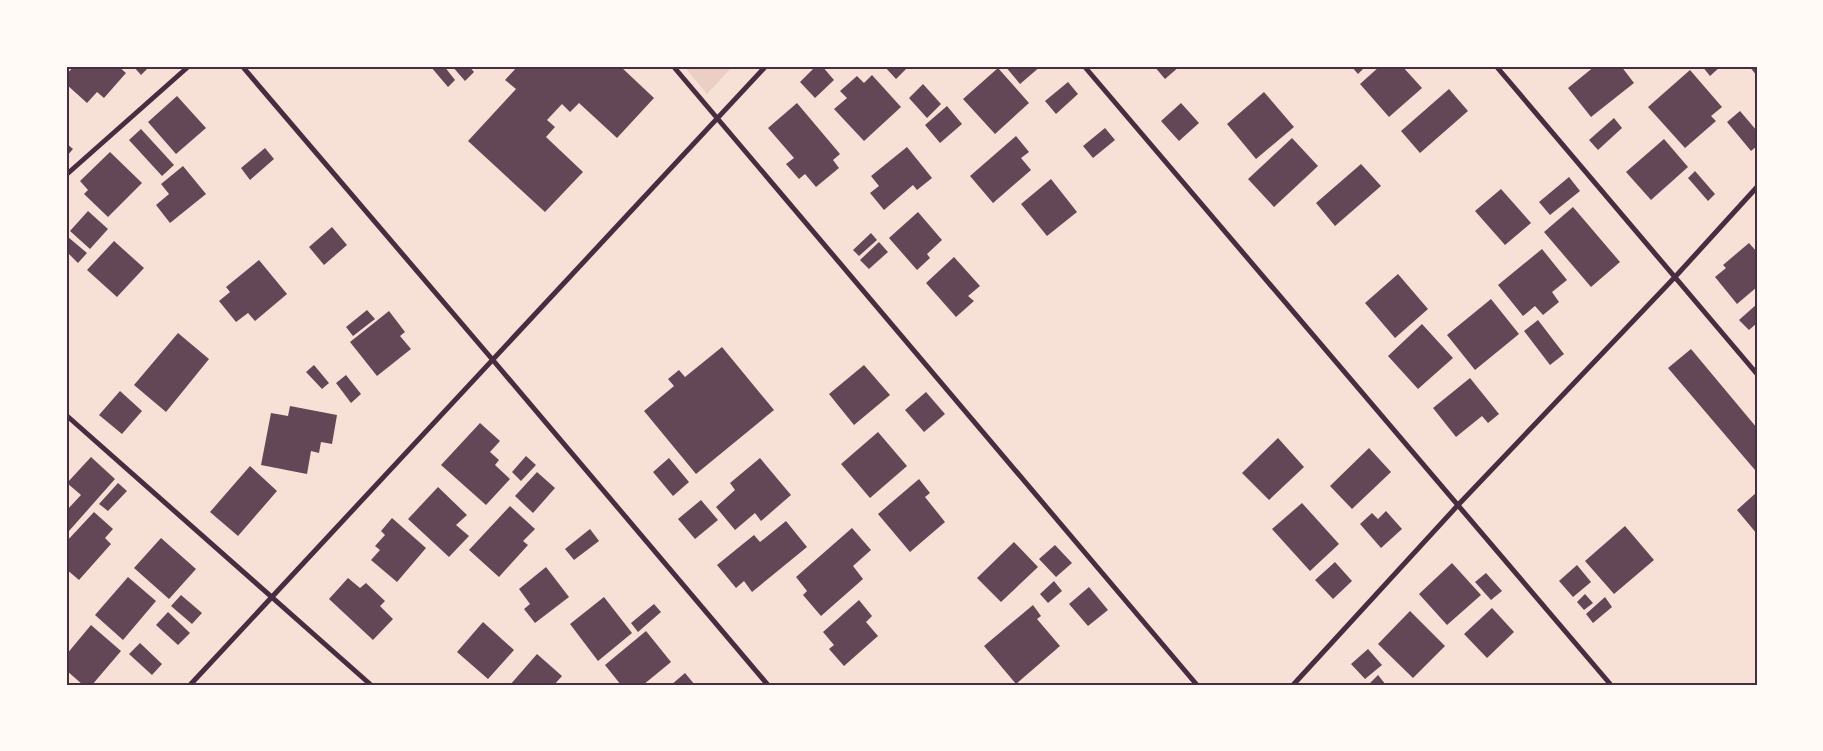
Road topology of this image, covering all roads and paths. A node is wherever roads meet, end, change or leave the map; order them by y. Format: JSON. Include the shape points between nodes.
{"nodes":[{"id":1,"x":189,"y":66,"type":"edge"},
{"id":2,"x":242,"y":66,"type":"edge"},
{"id":3,"x":673,"y":66,"type":"edge"},
{"id":4,"x":766,"y":66,"type":"edge"},
{"id":5,"x":1084,"y":66,"type":"edge"},
{"id":6,"x":1496,"y":66,"type":"edge"},
{"id":7,"x":718,"y":119,"type":"junction"},
{"id":8,"x":66,"y":174,"type":"edge"},
{"id":9,"x":1757,"y":187,"type":"edge"},
{"id":10,"x":1674,"y":277,"type":"junction"},
{"id":11,"x":492,"y":359,"type":"junction"},
{"id":12,"x":1757,"y":374,"type":"edge"},
{"id":13,"x":66,"y":415,"type":"edge"},
{"id":14,"x":1459,"y":504,"type":"junction"},
{"id":15,"x":272,"y":598,"type":"junction"},
{"id":16,"x":190,"y":685,"type":"edge"},
{"id":17,"x":371,"y":685,"type":"edge"},
{"id":18,"x":768,"y":685,"type":"edge"},
{"id":19,"x":1197,"y":685,"type":"edge"},
{"id":20,"x":1293,"y":685,"type":"edge"},
{"id":21,"x":1611,"y":685,"type":"edge"}],
"edges":[{"from":1,"to":8,"type":"street"},
{"from":2,"to":11,"type":"street"},
{"from":3,"to":7,"type":"street"},
{"from":4,"to":7,"type":"street"},
{"from":5,"to":14,"type":"street"},
{"from":6,"to":10,"type":"street"},
{"from":7,"to":11,"type":"street"},
{"from":7,"to":19,"type":"street"},
{"from":9,"to":10,"type":"street"},
{"from":10,"to":12,"type":"street"},
{"from":10,"to":14,"type":"street"},
{"from":11,"to":15,"type":"street"},
{"from":11,"to":18,"type":"street"},
{"from":13,"to":15,"type":"street"},
{"from":14,"to":20,"type":"street"},
{"from":14,"to":21,"type":"street"},
{"from":15,"to":16,"type":"street"},
{"from":15,"to":17,"type":"street"}]}
